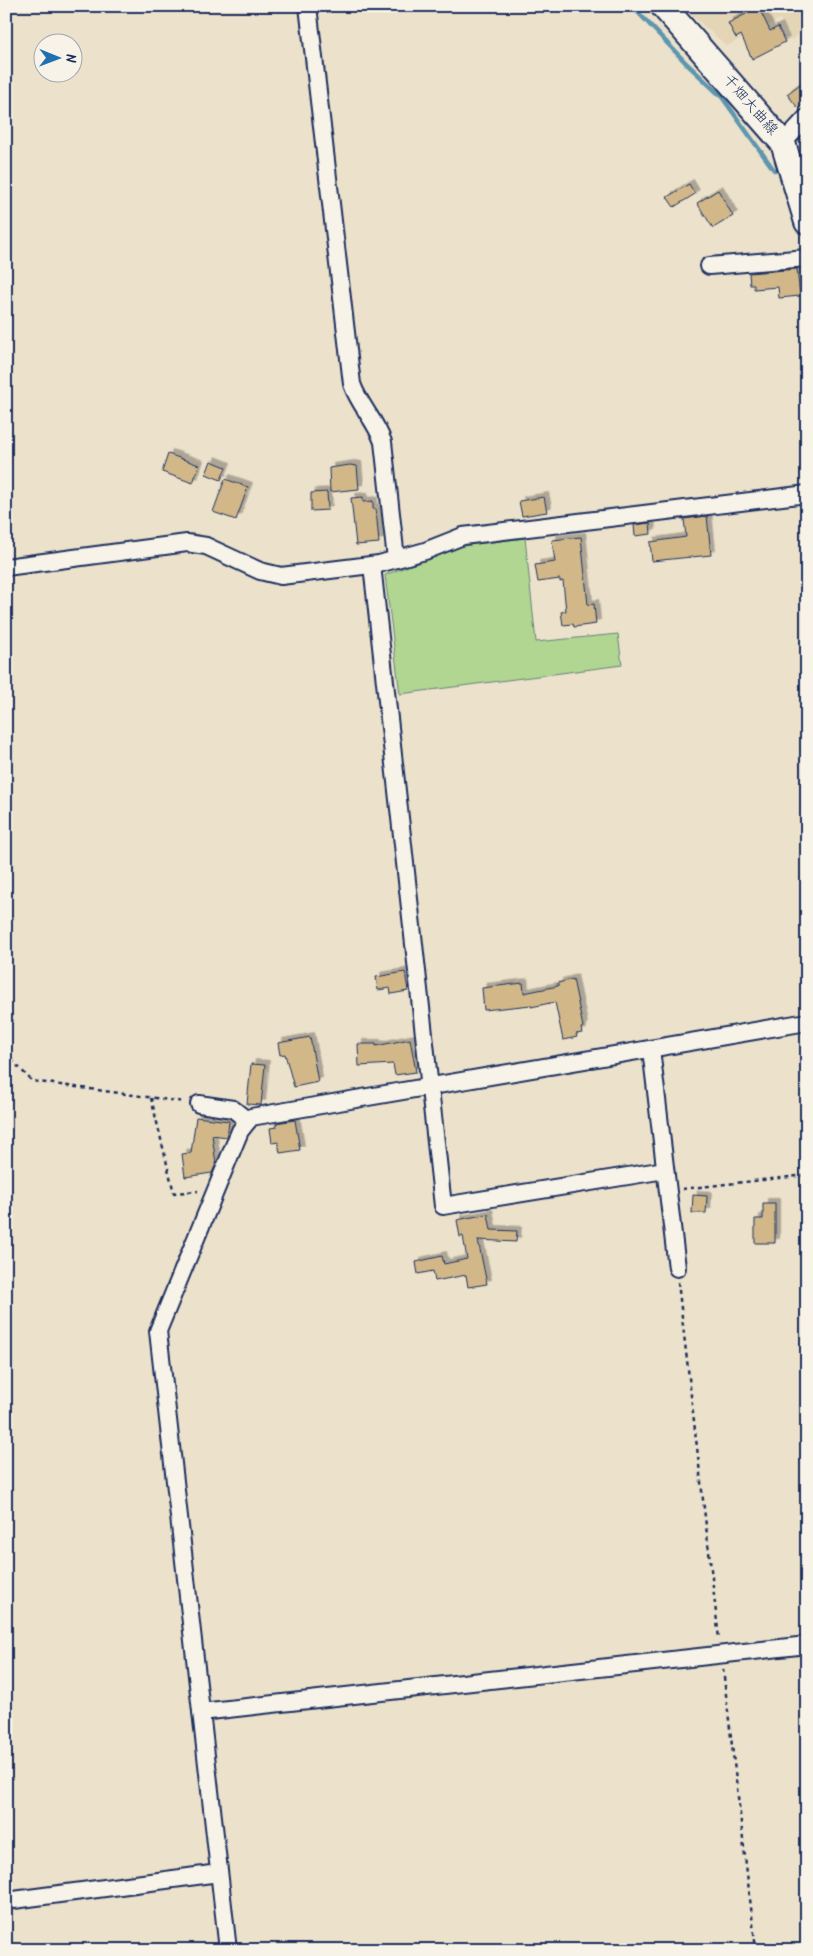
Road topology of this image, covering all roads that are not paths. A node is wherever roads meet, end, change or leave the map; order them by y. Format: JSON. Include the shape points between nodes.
{"nodes":[{"id":1,"x":308,"y":6,"type":"edge"},
{"id":2,"x":662,"y":6,"type":"edge"},
{"id":3,"x":807,"y":118,"type":"edge"},
{"id":4,"x":783,"y":142,"type":"junction"},
{"id":5,"x":807,"y":222,"type":"edge"},
{"id":6,"x":807,"y":258,"type":"edge"},
{"id":7,"x":709,"y":266,"type":"dead end"},
{"id":8,"x":807,"y":494,"type":"edge"},
{"id":9,"x":396,"y":559,"type":"junction"},
{"id":10,"x":372,"y":565,"type":"junction"},
{"id":11,"x":6,"y":567,"type":"edge"},
{"id":12,"x":807,"y":1022,"type":"edge"},
{"id":13,"x":651,"y":1048,"type":"junction"},
{"id":14,"x":431,"y":1086,"type":"junction"},
{"id":15,"x":199,"y":1104,"type":"road end"},
{"id":16,"x":248,"y":1121,"type":"junction"},
{"id":17,"x":665,"y":1170,"type":"junction"},
{"id":18,"x":677,"y":1268,"type":"road end"},
{"id":19,"x":807,"y":1645,"type":"edge"},
{"id":20,"x":201,"y":1712,"type":"junction"},
{"id":21,"x":219,"y":1873,"type":"junction"},
{"id":22,"x":6,"y":1901,"type":"edge"},
{"id":23,"x":228,"y":1950,"type":"edge"}],
"edges":[{"from":1,"to":9,"type":"street","via":[[352,384],[357,399],[379,430],[383,442]]},
{"from":2,"to":4,"type":"main road","name":"千畑大曲線"},
{"from":3,"to":4,"type":"street"},
{"from":4,"to":5,"type":"main road","name":"千畑大曲線"},
{"from":6,"to":7,"type":"street"},
{"from":8,"to":9,"type":"street","via":[[463,536]]},
{"from":9,"to":10,"type":"street"},
{"from":10,"to":11,"type":"street","via":[[281,576],[260,571],[206,546],[187,543]]},
{"from":10,"to":14,"type":"street"},
{"from":12,"to":13,"type":"street"},
{"from":13,"to":14,"type":"street"},
{"from":13,"to":17,"type":"street"},
{"from":14,"to":16,"type":"street","via":[[251,1117]]},
{"from":14,"to":17,"type":"street","via":[[443,1206]]},
{"from":15,"to":16,"type":"street","via":[[233,1109]]},
{"from":16,"to":20,"type":"street","via":[[240,1131],[158,1331]]},
{"from":17,"to":18,"type":"street"},
{"from":19,"to":20,"type":"street"},
{"from":20,"to":21,"type":"street"},
{"from":21,"to":22,"type":"street"},
{"from":21,"to":23,"type":"street"}]}
